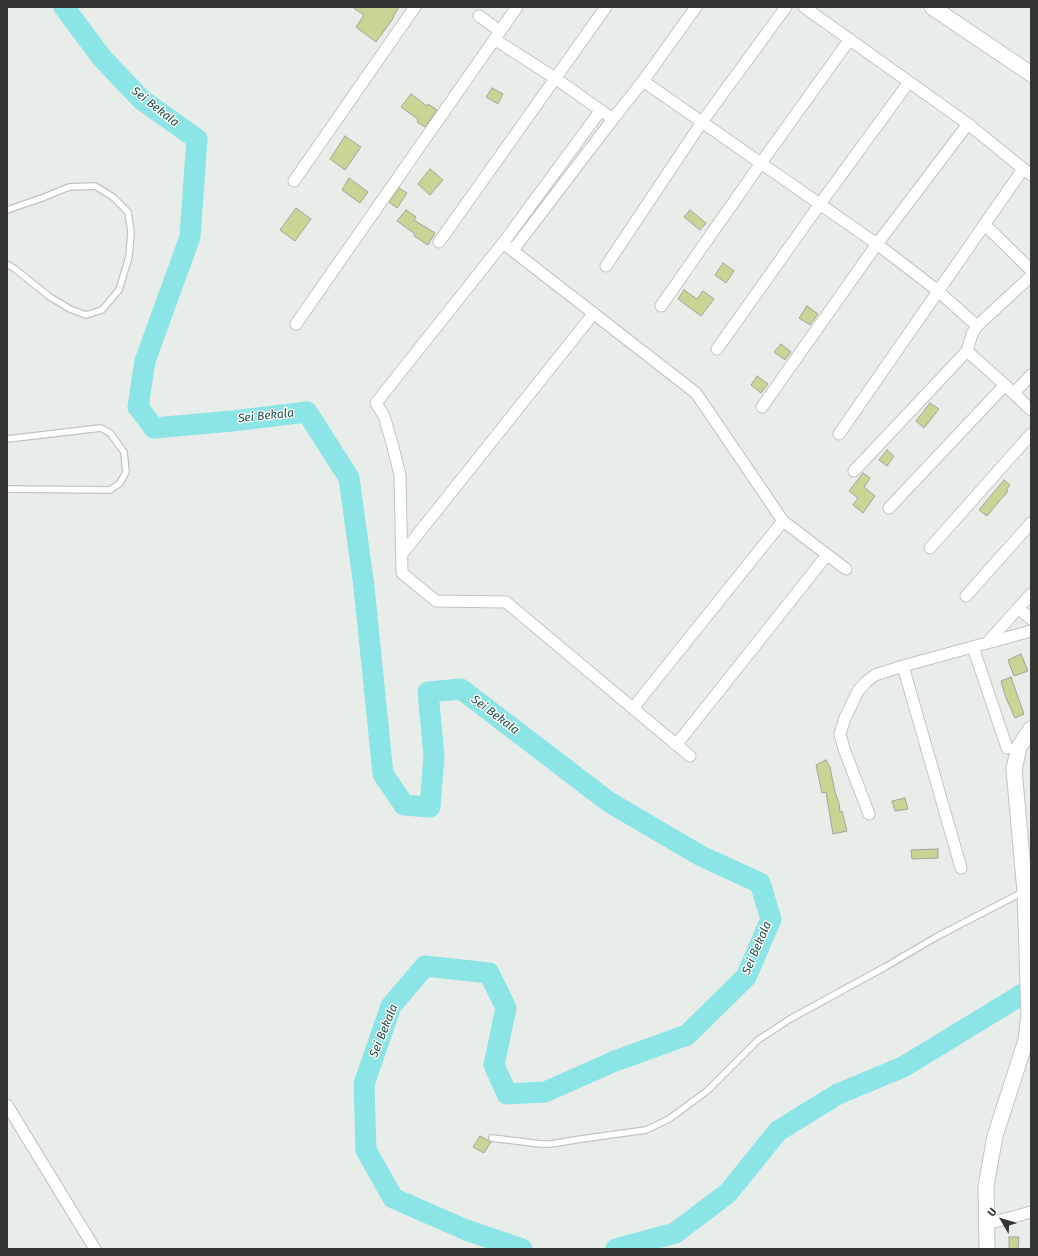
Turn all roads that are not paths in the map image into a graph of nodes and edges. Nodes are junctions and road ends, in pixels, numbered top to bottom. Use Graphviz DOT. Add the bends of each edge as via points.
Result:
graph roads {
  1 [pos="415,7"];
  2 [pos="517,7"];
  3 [pos="606,7"];
  4 [pos="696,7"];
  5 [pos="786,7"];
  6 [pos="804,7"];
  7 [pos="938,9"];
  8 [pos="479,16"];
  9 [pos="497,35"];
  10 [pos="850,40"];
  11 [pos="1031,74"];
  12 [pos="555,78"];
  13 [pos="643,81"];
  14 [pos="909,82"];
  15 [pos="602,110"];
  16 [pos="613,119"];
  17 [pos="702,122"];
  18 [pos="968,124"];
  19 [pos="580,140"];
  20 [pos="591,148"];
  21 [pos="761,163"];
  22 [pos="1027,172"];
  23 [pos="294,181"];
  24 [pos="820,204"];
  25 [pos="7,210"];
  26 [pos="985,225"];
  27 [pos="439,242"];
  28 [pos="503,243"];
  29 [pos="877,244"];
  30 [pos="513,250"];
  31 [pos="7,264"];
  32 [pos="606,266"];
  33 [pos="1031,270"];
  34 [pos="1031,276"];
  35 [pos="938,291"];
  36 [pos="661,306"];
  37 [pos="594,313"];
  38 [pos="296,324"];
  39 [pos="977,326"];
  40 [pos="717,349"];
  41 [pos="967,351"];
  42 [pos="1031,375"];
  43 [pos="1005,384"];
  44 [pos="1014,393"];
  45 [pos="762,407"];
  46 [pos="1031,410"];
  47 [pos="839,434"];
  48 [pos="1031,434"];
  49 [pos="7,439"];
  50 [pos="854,471"];
  51 [pos="7,488"];
  52 [pos="890,508"];
  53 [pos="783,521"];
  54 [pos="1031,523"];
  55 [pos="930,548"];
  56 [pos="402,554"];
  57 [pos="827,555"];
  58 [pos="846,569"];
  59 [pos="1031,594"];
  60 [pos="966,596"];
  61 [pos="1018,608"];
  62 [pos="1031,619"];
  63 [pos="1031,631"];
  64 [pos="987,644"];
  65 [pos="973,647"];
  66 [pos="904,666"];
  67 [pos="633,708"];
  68 [pos="1031,729"];
  69 [pos="676,745"];
  70 [pos="1007,748"];
  71 [pos="690,756"];
  72 [pos="869,814"];
  73 [pos="961,868"];
  74 [pos="1025,892"];
  75 [pos="7,1105"];
  76 [pos="492,1138"];
  77 [pos="1031,1212"];
  78 [pos="987,1224"];
  79 [pos="95,1249"];
  80 [pos="987,1249"];
  1 -- 23 [label="street"];
  2 -- 9 [label="street"];
  3 -- 12 [label="street"];
  4 -- 13 [label="street"];
  5 -- 17 [label="street"];
  6 -- 10 [label="street"];
  7 -- 11 [label="main road"];
  8 -- 9 [label="street"];
  9 -- 12 [label="street"];
  9 -- 38 [label="street"];
  10 -- 14 [label="street"];
  10 -- 21 [label="street"];
  12 -- 15 [label="street"];
  12 -- 27 [label="street"];
  13 -- 16 [label="street"];
  13 -- 17 [label="street"];
  14 -- 18 [label="street"];
  14 -- 24 [label="street"];
  15 -- 16 [label="street"];
  15 -- 19 [label="street"];
  16 -- 20 [label="street"];
  17 -- 21 [label="street"];
  17 -- 32 [label="street"];
  18 -- 22 [label="street"];
  18 -- 29 [label="street"];
  19 -- 20 [label="street"];
  19 -- 28 [label="street"];
  20 -- 30 [label="street"];
  21 -- 24 [label="street"];
  21 -- 36 [label="street"];
  22 -- 26 [label="street"];
  24 -- 29 [label="street"];
  24 -- 40 [label="street"];
  25 -- 31 [label="lane" via="69,187 95,186 128,212 131,232 128,257 119,290 102,310 86,315 50,297"];
  26 -- 33 [label="street"];
  26 -- 35 [label="street"];
  28 -- 30 [label="street"];
  28 -- 56 [label="street" via="376,404 384,416 400,475"];
  29 -- 35 [label="street"];
  29 -- 45 [label="street"];
  30 -- 37 [label="street"];
  34 -- 39 [label="street"];
  35 -- 39 [label="street"];
  35 -- 47 [label="street"];
  37 -- 53 [label="street" via="696,393"];
  37 -- 56 [label="street"];
  39 -- 41 [label="street"];
  41 -- 43 [label="street"];
  41 -- 50 [label="street"];
  42 -- 44 [label="street"];
  43 -- 44 [label="street"];
  43 -- 52 [label="street"];
  44 -- 46 [label="street"];
  48 -- 55 [label="street"];
  49 -- 51 [label="lane" via="101,428 110,433 124,452 126,472 120,483 110,490"];
  53 -- 57 [label="street"];
  53 -- 67 [label="street"];
  54 -- 60 [label="street"];
  56 -- 67 [label="street" via="402,573 436,601 506,602"];
  57 -- 58 [label="street"];
  57 -- 69 [label="street"];
  59 -- 61 [label="street"];
  61 -- 62 [label="street"];
  61 -- 64 [label="street"];
  63 -- 64 [label="street"];
  64 -- 65 [label="street"];
  65 -- 66 [label="street"];
  65 -- 70 [label="street"];
  66 -- 72 [label="street" via="875,675 866,682 858,691 844,718 840,734"];
  66 -- 73 [label="street"];
  67 -- 69 [label="street"];
  68 -- 74 [label="main road" via="1019,747 1014,769"];
  69 -- 71 [label="street"];
  74 -- 76 [label="lane" via="938,936 790,1019 758,1040 707,1091 669,1119 646,1130 551,1144"];
  74 -- 78 [label="main road" via="1029,1015 1026,1040 995,1136 986,1186"];
  75 -- 79 [label="street"];
  77 -- 78 [label="street"];
  78 -- 80 [label="main road"];
}
